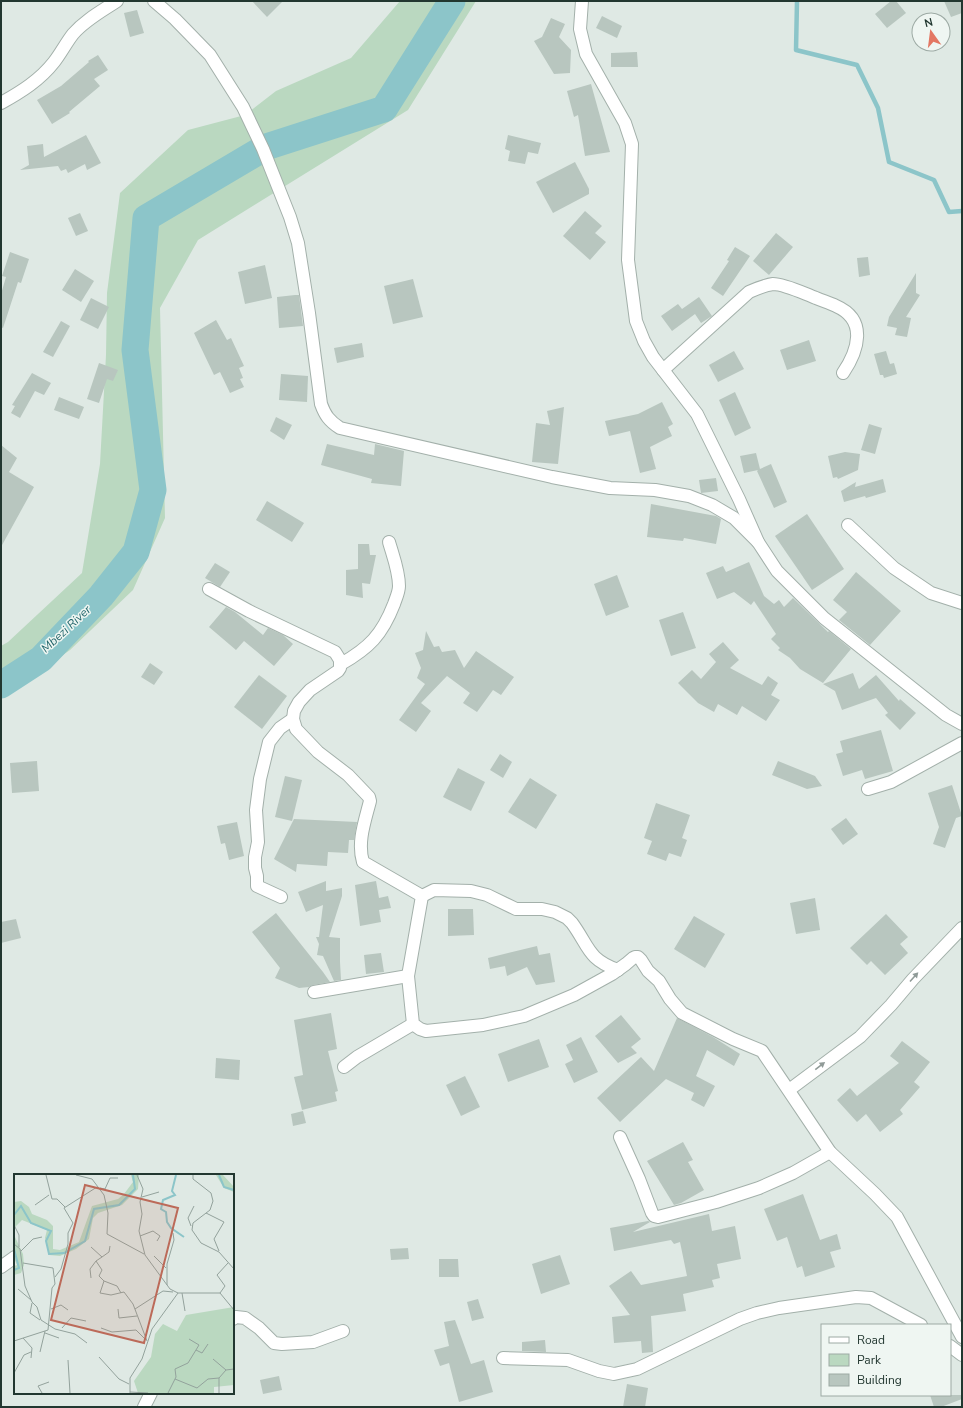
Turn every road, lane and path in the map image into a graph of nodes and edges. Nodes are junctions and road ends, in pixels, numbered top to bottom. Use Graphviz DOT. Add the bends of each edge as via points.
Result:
graph roads {
  1 [pos="117,1"];
  2 [pos="154,1"];
  3 [pos="582,1"];
  4 [pos="1,103"];
  5 [pos="663,370"];
  6 [pos="843,373"];
  7 [pos="848,525"];
  8 [pos="389,542"];
  9 [pos="758,542"];
  10 [pos="210,589"];
  11 [pos="962,603"];
  12 [pos="341,664"];
  13 [pos="293,720"];
  14 [pos="962,724"];
  15 [pos="962,743"];
  16 [pos="868,789"];
  17 [pos="422,896"];
  18 [pos="281,897"];
  19 [pos="962,928"];
  20 [pos="618,970"];
  21 [pos="408,976"];
  22 [pos="314,992"];
  23 [pos="413,1024"];
  24 [pos="344,1067"];
  25 [pos="789,1090"];
  26 [pos="620,1137"];
  27 [pos="830,1152"];
  28 [pos="14,1258"];
  29 [pos="1,1267"];
  30 [pos="234,1318"];
  31 [pos="919,1324"];
  32 [pos="343,1331"];
  33 [pos="962,1337"];
  34 [pos="951,1347"];
  35 [pos="962,1355"];
  36 [pos="503,1358"];
  37 [pos="150,1394"];
  38 [pos="144,1407"];
  1 -- 4 [label="street" via="85,23 74,34 40,78"];
  2 -- 9 [label="street" via="210,54 243,107 263,149 298,243 321,404 332,423 340,428 552,477 610,488 655,490 689,496 712,505 734,518"];
  3 -- 5 [label="street" via="580,29 586,54 625,123 632,144 628,260 632,296 636,321 644,341"];
  5 -- 6 [label="street" via="749,292 773,284 838,306 854,321 858,339 856,350"];
  5 -- 9 [label="street" via="689,403 705,429"];
  7 -- 11 [label="street" via="894,568 931,593"];
  8 -- 12 [label="street" via="399,588 387,622 377,636 357,655"];
  9 -- 14 [label="street" via="777,571 824,618"];
  10 -- 12 [label="street" via="249,611 335,652"];
  12 -- 13 [label="street" via="338,671 310,690 299,702"];
  13 -- 17 [label="street" via="296,729 307,742 348,775 369,797 360,849 363,862"];
  13 -- 18 [label="street" via="280,728 269,742 256,810 257,886"];
  15 -- 16 [label="street" via="911,773"];
  17 -- 20 [label="street" via="434,890 471,891 487,895 516,909 555,912 572,922 596,959"];
  17 -- 21 [label="street"];
  25 -- 19 [label="street, one-way" via="860,1037"];
  20 -- 23 [label="street" via="574,995 524,1016 483,1025 426,1031"];
  20 -- 25 [label="street" via="638,957 682,1013 762,1051"];
  21 -- 22 [label="street"];
  21 -- 23 [label="street"];
  23 -- 24 [label="street"];
  25 -- 27 [label="street"];
  26 -- 27 [label="street" via="652,1213 658,1217 759,1188"];
  27 -- 33 [label="street" via="897,1217"];
  28 -- 29 [label="street"];
  30 -- 32 [label="street" via="245,1318 274,1343 282,1344 313,1342"];
  31 -- 36 [label="street" via="871,1298 856,1297 757,1313 638,1369 626,1372 614,1374 599,1371 568,1360"];
  34 -- 35 [label="street"];
  37 -- 38 [label="street"];
}
